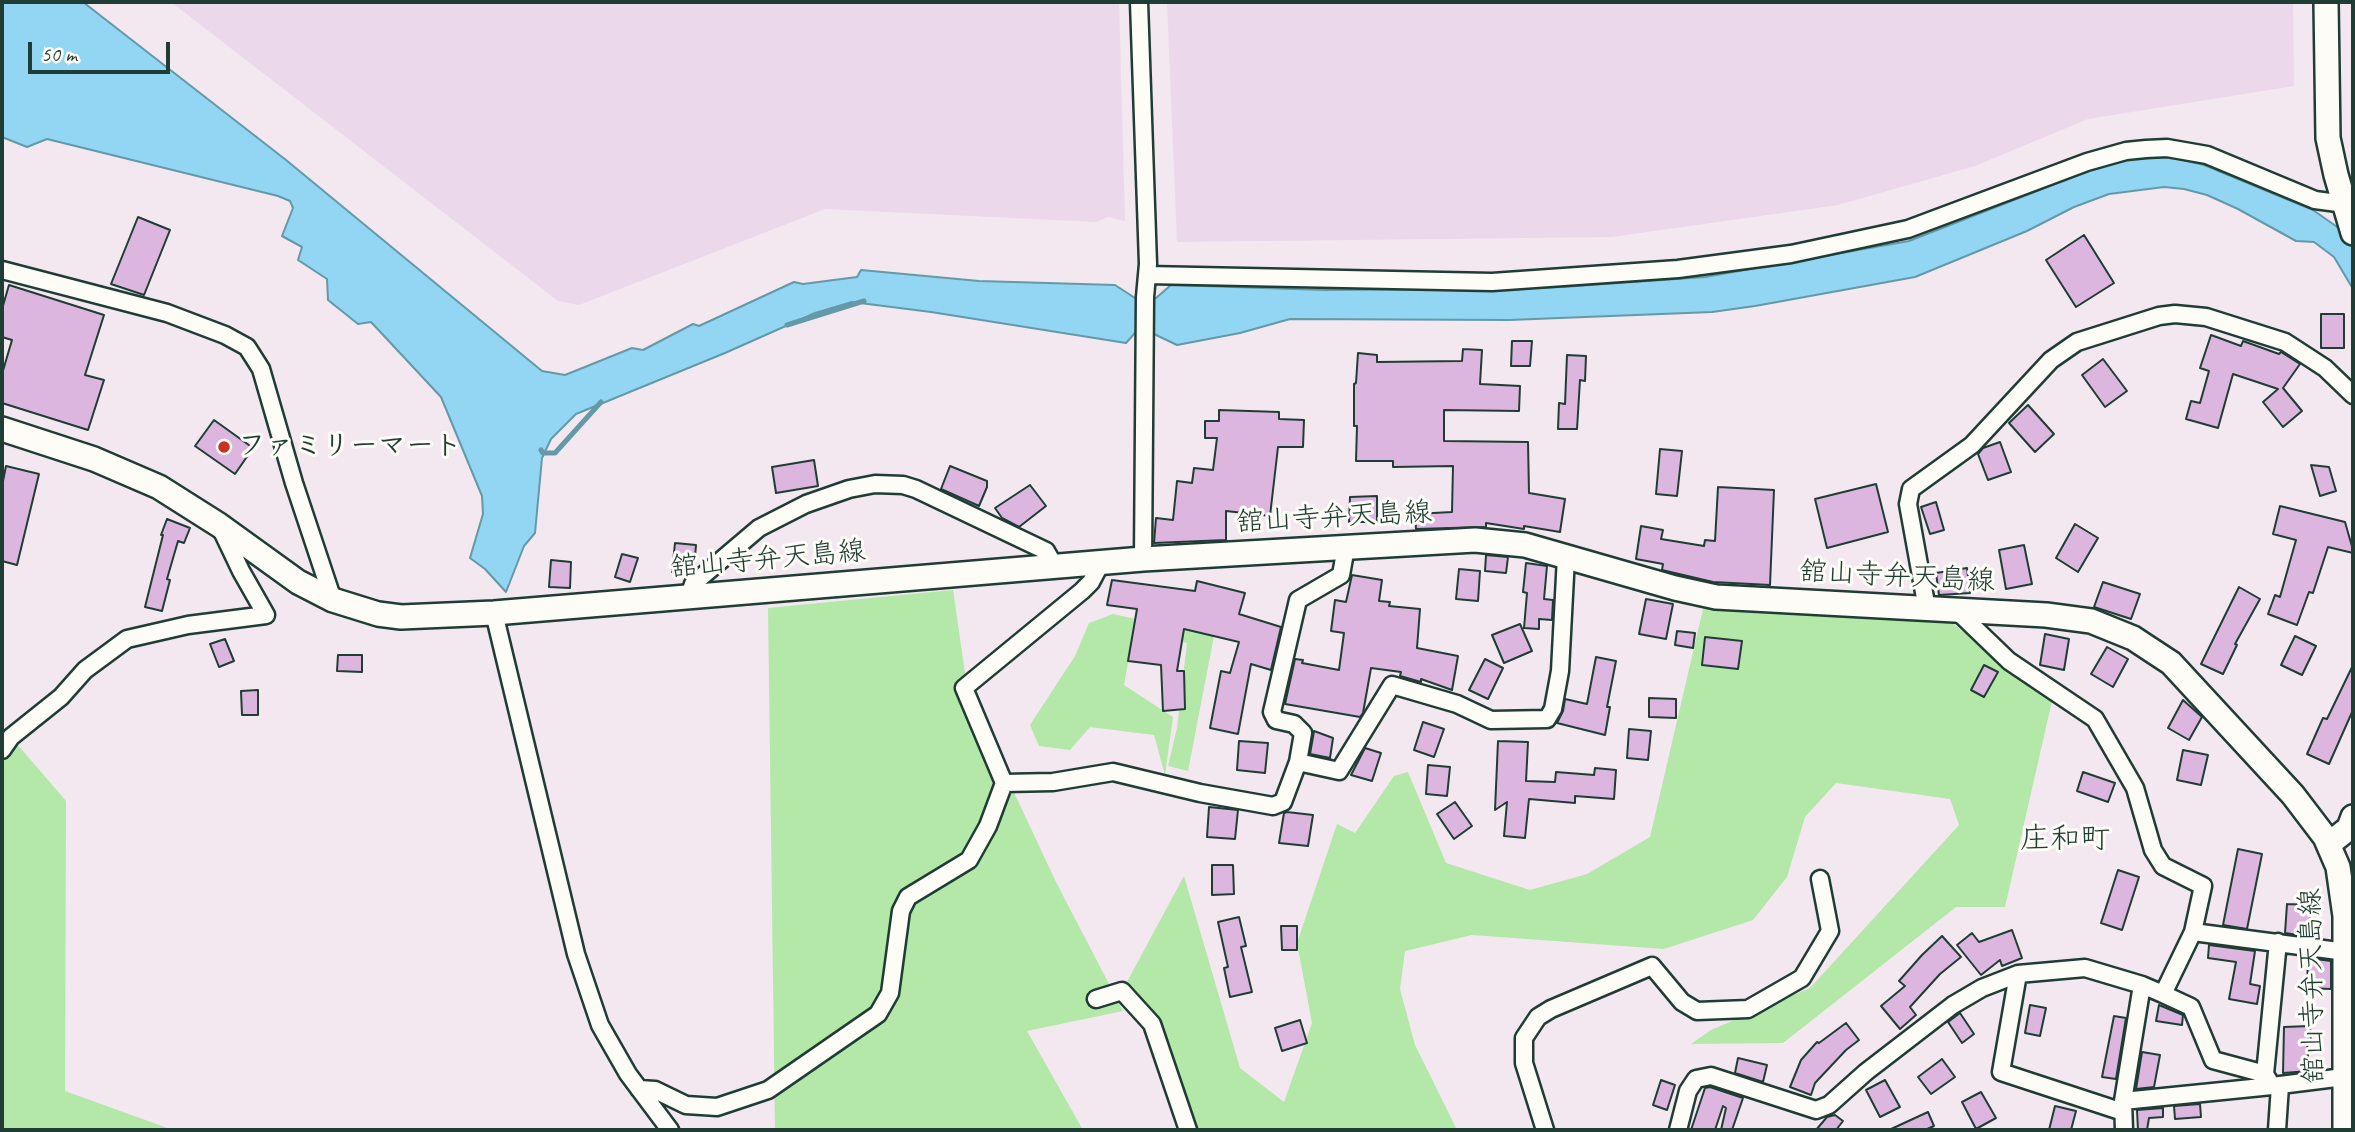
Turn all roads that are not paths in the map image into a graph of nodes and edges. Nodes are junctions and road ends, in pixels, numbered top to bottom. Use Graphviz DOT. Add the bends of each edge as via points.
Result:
graph roads {
  1 [pos="1139,2"];
  2 [pos="2326,2"];
  3 [pos="2350,221"];
  4 [pos="2,270"];
  5 [pos="1147,275"];
  6 [pos="2353,395"];
  7 [pos="2,429"];
  8 [pos="219,525"];
  9 [pos="1346,547"];
  10 [pos="1566,557"];
  11 [pos="1143,559"];
  12 [pos="1101,563"];
  13 [pos="1055,566"];
  14 [pos="689,596"];
  15 [pos="333,600"];
  16 [pos="1927,608"];
  17 [pos="1956,610"];
  18 [pos="494,612"];
  19 [pos="2,750"];
  20 [pos="1298,761"];
  21 [pos="1003,783"];
  22 [pos="2353,817"];
  23 [pos="2329,844"];
  24 [pos="1820,879"];
  25 [pos="2193,932"];
  26 [pos="2278,942"];
  27 [pos="2348,969"];
  28 [pos="2018,974"];
  29 [pos="2142,985"];
  30 [pos="2163,994"];
  31 [pos="1096,999"];
  32 [pos="2349,1077"];
  33 [pos="2272,1082"];
  34 [pos="639,1089"];
  35 [pos="2123,1106"];
  36 [pos="670,1130"];
  37 [pos="1188,1130"];
  38 [pos="1545,1130"];
  39 [pos="1678,1130"];
  40 [pos="2124,1130"];
  41 [pos="2277,1130"];
  42 [pos="2345,1130"];
  1 -- 5 [label="street"];
  2 -- 3 [label="main road" via="2328,138"];
  3 -- 5 [label="street" via="2315,200 2207,155 2167,148 2126,151 2087,162 1901,231 1791,254 1678,269 1492,282"];
  4 -- 15 [label="street" via="167,313 247,347 261,369"];
  5 -- 11 [label="street"];
  6 -- 16 [label="street" via="2325,368 2285,342 2206,317 2159,316 2077,342 2051,360 1972,445 1911,489 1908,504"];
  7 -- 8 [label="main road, 舘山寺弁天島線" via="127,472"];
  8 -- 15 [label="main road, 舘山寺弁天島線" via="298,582"];
  8 -- 19 [label="street" via="266,615 127,639 85,670"];
  9 -- 10 [label="main road, 舘山寺弁天島線" via="1492,540"];
  9 -- 11 [label="main road, 舘山寺弁天島線"];
  9 -- 20 [label="street" via="1341,575 1298,600 1272,712 1276,720 1294,724 1303,733"];
  10 -- 16 [label="main road, 舘山寺弁天島線" via="1716,597"];
  10 -- 20 [label="street" via="1560,671 1547,719 1491,720 1457,704 1392,685 1339,771"];
  11 -- 12 [label="main road, 舘山寺弁天島線"];
  12 -- 13 [label="main road, 舘山寺弁天島線"];
  12 -- 21 [label="street" via="1082,591 964,688"];
  13 -- 14 [label="main road, 舘山寺弁天島線"];
  13 -- 14 [label="street" via="1046,551 916,489 875,484 806,504 760,528 693,584"];
  14 -- 18 [label="main road, 舘山寺弁天島線"];
  15 -- 18 [label="main road, 舘山寺弁天島線" via="401,617"];
  16 -- 17 [label="main road, 舘山寺弁天島線"];
  17 -- 23 [label="main road, 舘山寺弁天島線" via="2076,618 2112,628 2146,645 2193,684 2316,822"];
  17 -- 25 [label="street" via="2010,661 2095,719 2135,788 2153,850 2163,866 2203,886"];
  18 -- 34 [label="street" via="576,954 600,1025"];
  20 -- 21 [label="street" via="1283,802 1273,806 1113,772 1053,782"];
  21 -- 34 [label="street" via="988,826 969,860 908,897 901,911 890,993 878,1014 768,1090 717,1107 686,1105 655,1090"];
  22 -- 23 [label="main road" via="2349,828"];
  23 -- 27 [label="main road, 舘山寺弁天島線" via="2342,883"];
  24 -- 38 [label="street" via="1830,931 1802,978 1748,1009 1697,1011 1682,1002 1652,965 1538,1017 1524,1038 1524,1063"];
  25 -- 26 [label="street"];
  25 -- 30 [label="street"];
  26 -- 27 [label="street"];
  26 -- 33 [label="street"];
  27 -- 32 [label="main road, 舘山寺弁天島線"];
  28 -- 29 [label="street" via="2085,968"];
  28 -- 35 [label="street" via="2001,1072"];
  28 -- 39 [label="street" via="1953,1005 1829,1105 1816,1110 1711,1076 1696,1079 1688,1091"];
  29 -- 30 [label="street"];
  29 -- 35 [label="street"];
  30 -- 33 [label="street" via="2191,1007 2213,1060"];
  31 -- 37 [label="street" via="1122,991 1152,1024"];
  32 -- 33 [label="street"];
  32 -- 42 [label="main road, 舘山寺弁天島線"];
  33 -- 35 [label="street"];
  33 -- 41 [label="street"];
  34 -- 36 [label="street"];
  35 -- 40 [label="street"];
}
